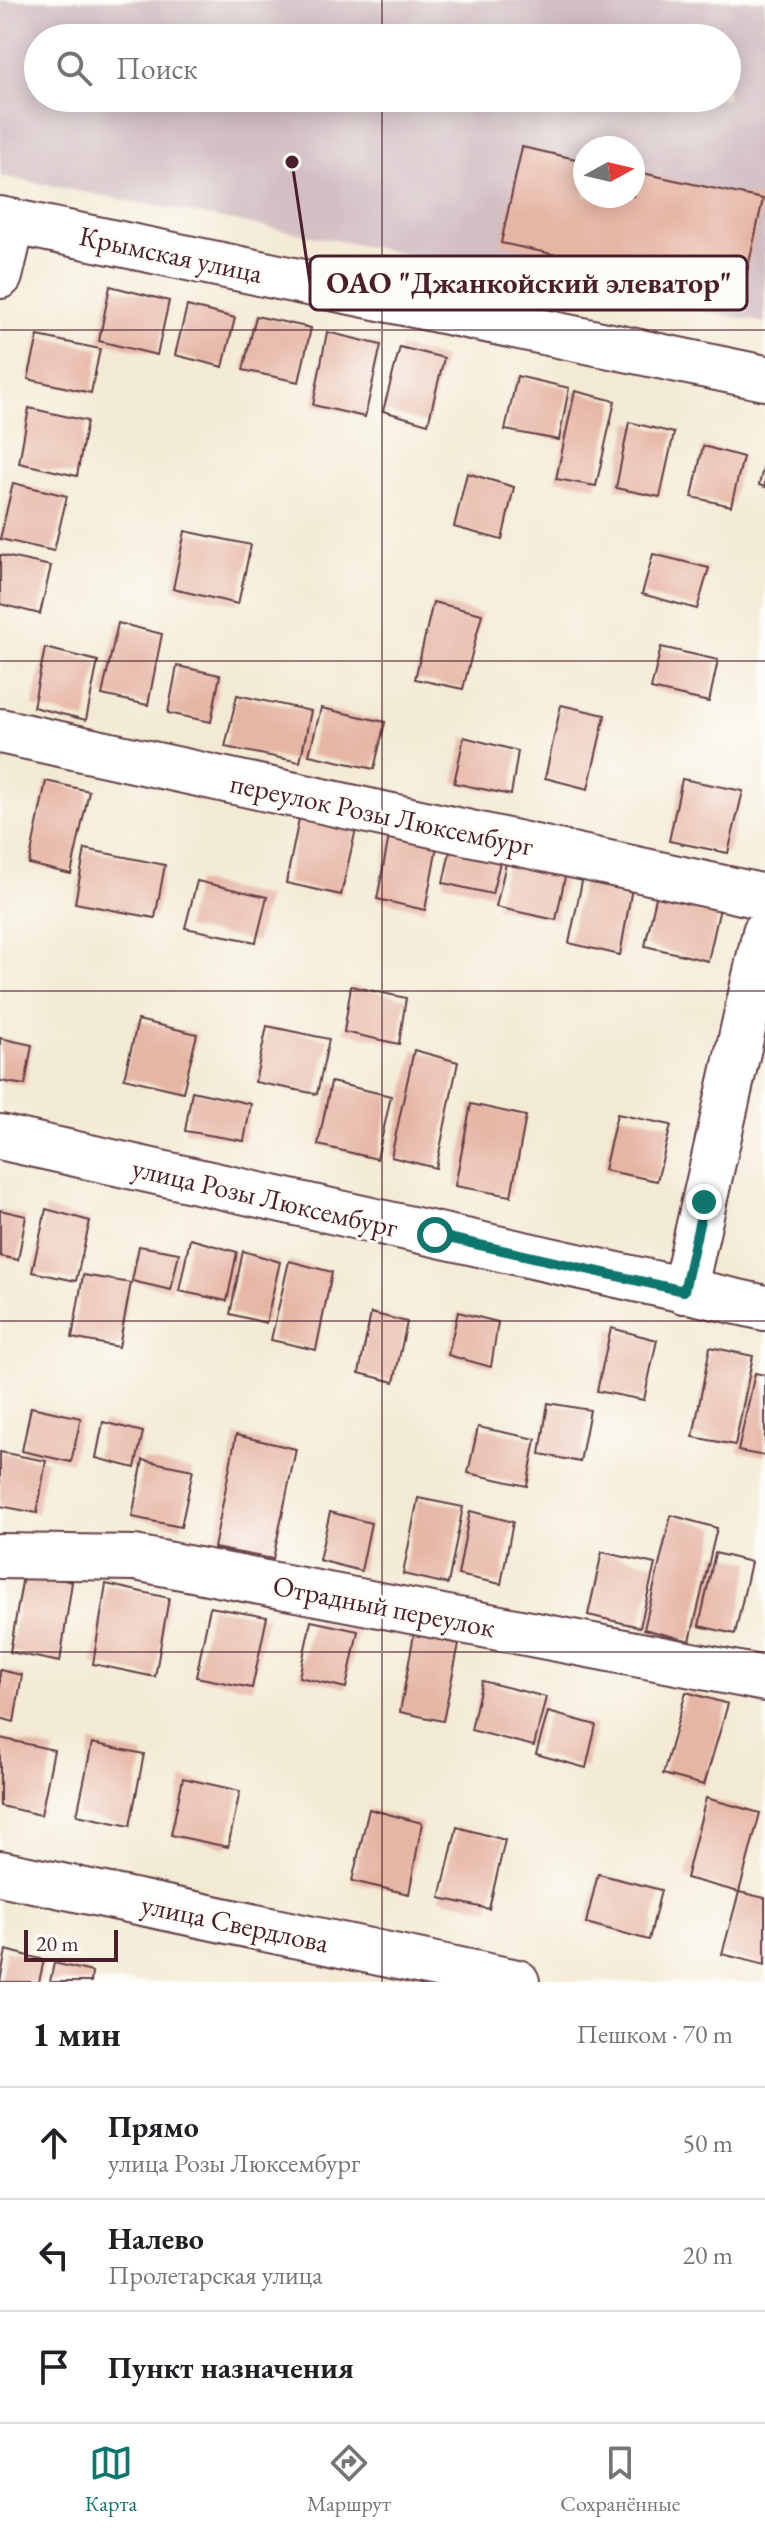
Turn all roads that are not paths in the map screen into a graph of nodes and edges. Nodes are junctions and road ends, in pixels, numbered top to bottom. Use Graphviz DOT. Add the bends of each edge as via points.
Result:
graph roads {
  1 [pos="6,220"];
  2 [pos="0,276"];
  3 [pos="765,378"];
  4 [pos="0,731"];
  5 [pos="765,897"];
  6 [pos="765,932"];
  7 [pos="0,1137"];
  8 [pos="684,1291"];
  9 [pos="765,1308"];
  10 [pos="0,1556"];
  11 [pos="765,1679"];
  12 [pos="0,1873"];
  13 [pos="517,1982"];
  1 -- 2 [label="street"];
  1 -- 3 [label="street, Крымская улица"];
  4 -- 5 [label="street, переулок Розы Люксембург"];
  6 -- 8 [label="street"];
  7 -- 8 [label="street, улица Розы Люксембург"];
  8 -- 9 [label="street, улица Розы Люксембург"];
  10 -- 11 [label="street, Отрадный переулок" via="135,1558"];
  12 -- 13 [label="street, улица Свердлова"];
}
